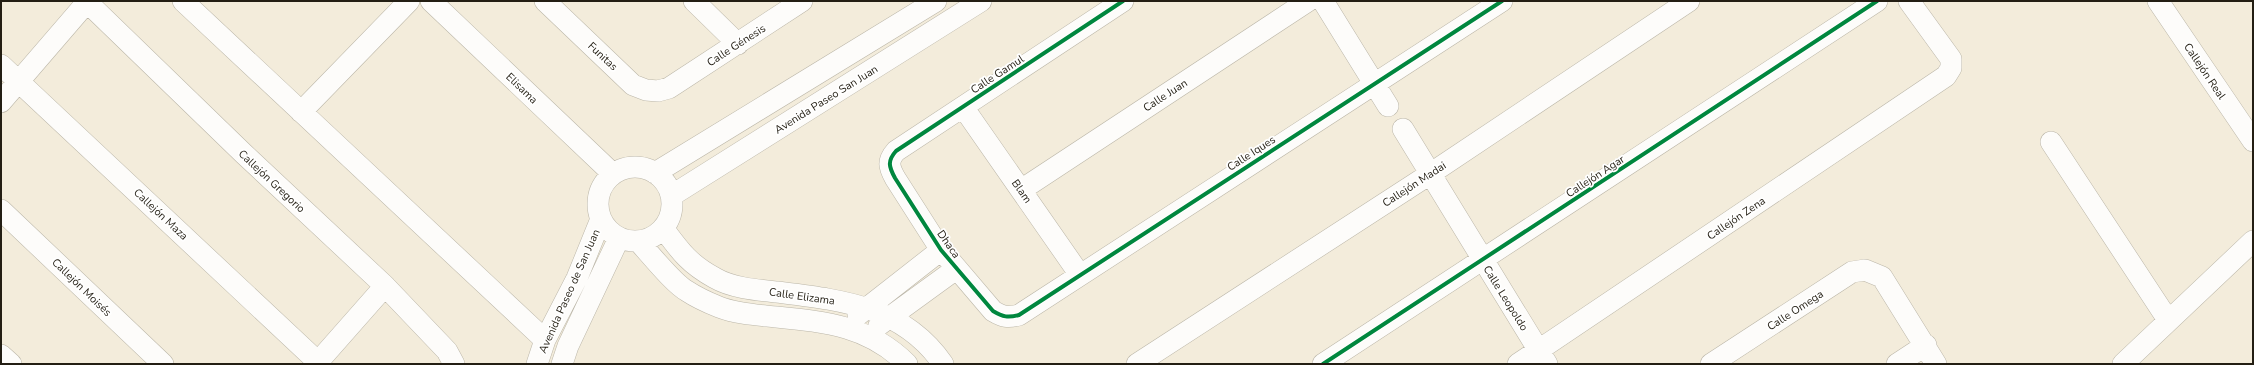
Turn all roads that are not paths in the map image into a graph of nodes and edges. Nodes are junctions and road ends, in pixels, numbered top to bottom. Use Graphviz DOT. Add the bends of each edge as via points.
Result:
graph roads {
  1 [pos="87,1"];
  2 [pos="184,1"];
  3 [pos="410,1"];
  4 [pos="431,1"];
  5 [pos="545,1"];
  6 [pos="694,1"];
  7 [pos="802,1"];
  8 [pos="981,1"];
  9 [pos="1123,1"];
  10 [pos="1308,1"];
  11 [pos="1323,1"];
  12 [pos="1502,1"];
  13 [pos="1688,1"];
  14 [pos="1877,1"];
  15 [pos="1909,1"];
  16 [pos="2158,1"];
  17 [pos="934,2"];
  18 [pos="909,8"];
  19 [pos="946,23"];
  20 [pos="927,36"];
  21 [pos="738,44"];
  22 [pos="1,65"];
  23 [pos="18,81"];
  24 [pos="1374,84"];
  25 [pos="669,88"];
  26 [pos="1,102"];
  27 [pos="1388,106"];
  28 [pos="963,107"];
  29 [pos="301,112"];
  30 [pos="1403,129"];
  31 [pos="2253,141"];
  32 [pos="2051,142"];
  33 [pos="889,167"];
  34 [pos="655,173"];
  35 [pos="613,174"];
  36 [pos="1430,174"];
  37 [pos="1021,190"];
  38 [pos="671,196"];
  39 [pos="1,210"];
  40 [pos="601,219"];
  41 [pos="663,228"];
  42 [pos="628,240"];
  43 [pos="2253,241"];
  44 [pos="941,250"];
  45 [pos="1483,260"];
  46 [pos="956,269"];
  47 [pos="1080,276"];
  48 [pos="385,286"];
  49 [pos="867,307"];
  50 [pos="889,316"];
  51 [pos="1009,318"];
  52 [pos="2168,320"];
  53 [pos="844,327"];
  54 [pos="868,335"];
  55 [pos="545,340"];
  56 [pos="1926,345"];
  57 [pos="1,355"];
  58 [pos="1543,357"];
  59 [pos="319,363"];
  60 [pos="11,364"];
  61 [pos="162,364"];
  62 [pos="454,364"];
  63 [pos="537,364"];
  64 [pos="562,364"];
  65 [pos="907,364"];
  66 [pos="943,364"];
  67 [pos="1138,364"];
  68 [pos="1323,364"];
  69 [pos="1518,364"];
  70 [pos="1711,364"];
  71 [pos="1897,364"];
  72 [pos="1936,364"];
  73 [pos="2123,364"];
  1 -- 23 [label="street"];
  1 -- 48 [label="street, Callejón Gregorio" via="244,154"];
  2 -- 29 [label="street"];
  3 -- 29 [label="street"];
  4 -- 35 [label="street, Elisama"];
  5 -- 25 [label="street, Funitas" via="633,85 658,92"];
  6 -- 21 [label="street"];
  7 -- 21 [label="street, Calle Génesis"];
  8 -- 19 [label="street, Avenida Paseo San Juan"];
  9 -- 28 [label="street, Calle Gamul"];
  10 -- 37 [label="street, Calle Juan"];
  11 -- 24 [label="street"];
  12 -- 24 [label="street, Calle Iques"];
  13 -- 36 [label="street, Callejón Madai"];
  14 -- 45 [label="street, Callejón Agar"];
  15 -- 58 [label="street, Callejón Zena" via="1951,59 1951,68 1946,76"];
  16 -- 31 [label="street, Callejón Real"];
  17 -- 18 [label="street"];
  17 -- 19 [label="street"];
  18 -- 20 [label="street"];
  18 -- 34 [label="street"];
  19 -- 20 [label="street, Avenida Paseo San Juan"];
  20 -- 38 [label="street, Avenida Paseo San Juan"];
  21 -- 25 [label="street, Calle Génesis"];
  22 -- 23 [label="street, Callejón Maza"];
  23 -- 26 [label="street"];
  23 -- 59 [label="street, Callejón Maza"];
  24 -- 27 [label="street"];
  24 -- 47 [label="street, Calle Iques"];
  28 -- 33 [label="street, Calle Gamul" via="896,151 890,158"];
  28 -- 37 [label="street, Blam"];
  29 -- 55 [label="street"];
  30 -- 36 [label="street, Calle Leopoldo"];
  32 -- 52 [label="street"];
  33 -- 44 [label="street, Dhaca"];
  34 -- 35 [label="street" via="645,168 634,167"];
  34 -- 38 [label="street" via="663,180"];
  35 -- 40 [label="street" via="606,181 598,199"];
  36 -- 45 [label="street, Calle Leopoldo"];
  36 -- 67 [label="street, Callejón Madai"];
  37 -- 47 [label="street, Blam"];
  38 -- 41 [label="street" via="671,213"];
  39 -- 61 [label="street, Callejón Moisés"];
  40 -- 42 [label="street" via="605,227"];
  40 -- 55 [label="street, Avenida Paseo de San Juan" via="577,278"];
  41 -- 42 [label="street" via="656,235"];
  41 -- 49 [label="street, Calle Elizama" via="689,262 716,279 753,290 810,296"];
  42 -- 53 [label="street" via="685,291 720,308 752,315"];
  42 -- 64 [label="street, Avenida Paseo de San Juan" via="568,346"];
  43 -- 52 [label="street"];
  44 -- 46 [label="street, Dhaca"];
  44 -- 49 [label="street"];
  45 -- 58 [label="street, Calle Leopoldo"];
  45 -- 68 [label="street, Callejón Agar"];
  46 -- 50 [label="street"];
  46 -- 51 [label="street, Dhaca" via="993,311"];
  47 -- 51 [label="street, Calle Iques" via="1019,315"];
  48 -- 59 [label="street"];
  48 -- 62 [label="street, Callejón Gregorio" via="447,351"];
  49 -- 50 [label="street, Calle Elizama"];
  49 -- 53 [label="street"];
  50 -- 54 [label="street"];
  50 -- 66 [label="street, Calle Elizama" via="917,334"];
  52 -- 73 [label="street"];
  53 -- 54 [label="street"];
  54 -- 65 [label="street" via="893,351"];
  55 -- 63 [label="street, Avenida Paseo de San Juan"];
  56 -- 70 [label="street, Calle Omega" via="1882,277 1865,270 1852,272"];
  56 -- 71 [label="street"];
  56 -- 72 [label="street"];
  57 -- 60 [label="street"];
  58 -- 69 [label="street, Callejón Zena"];
}
